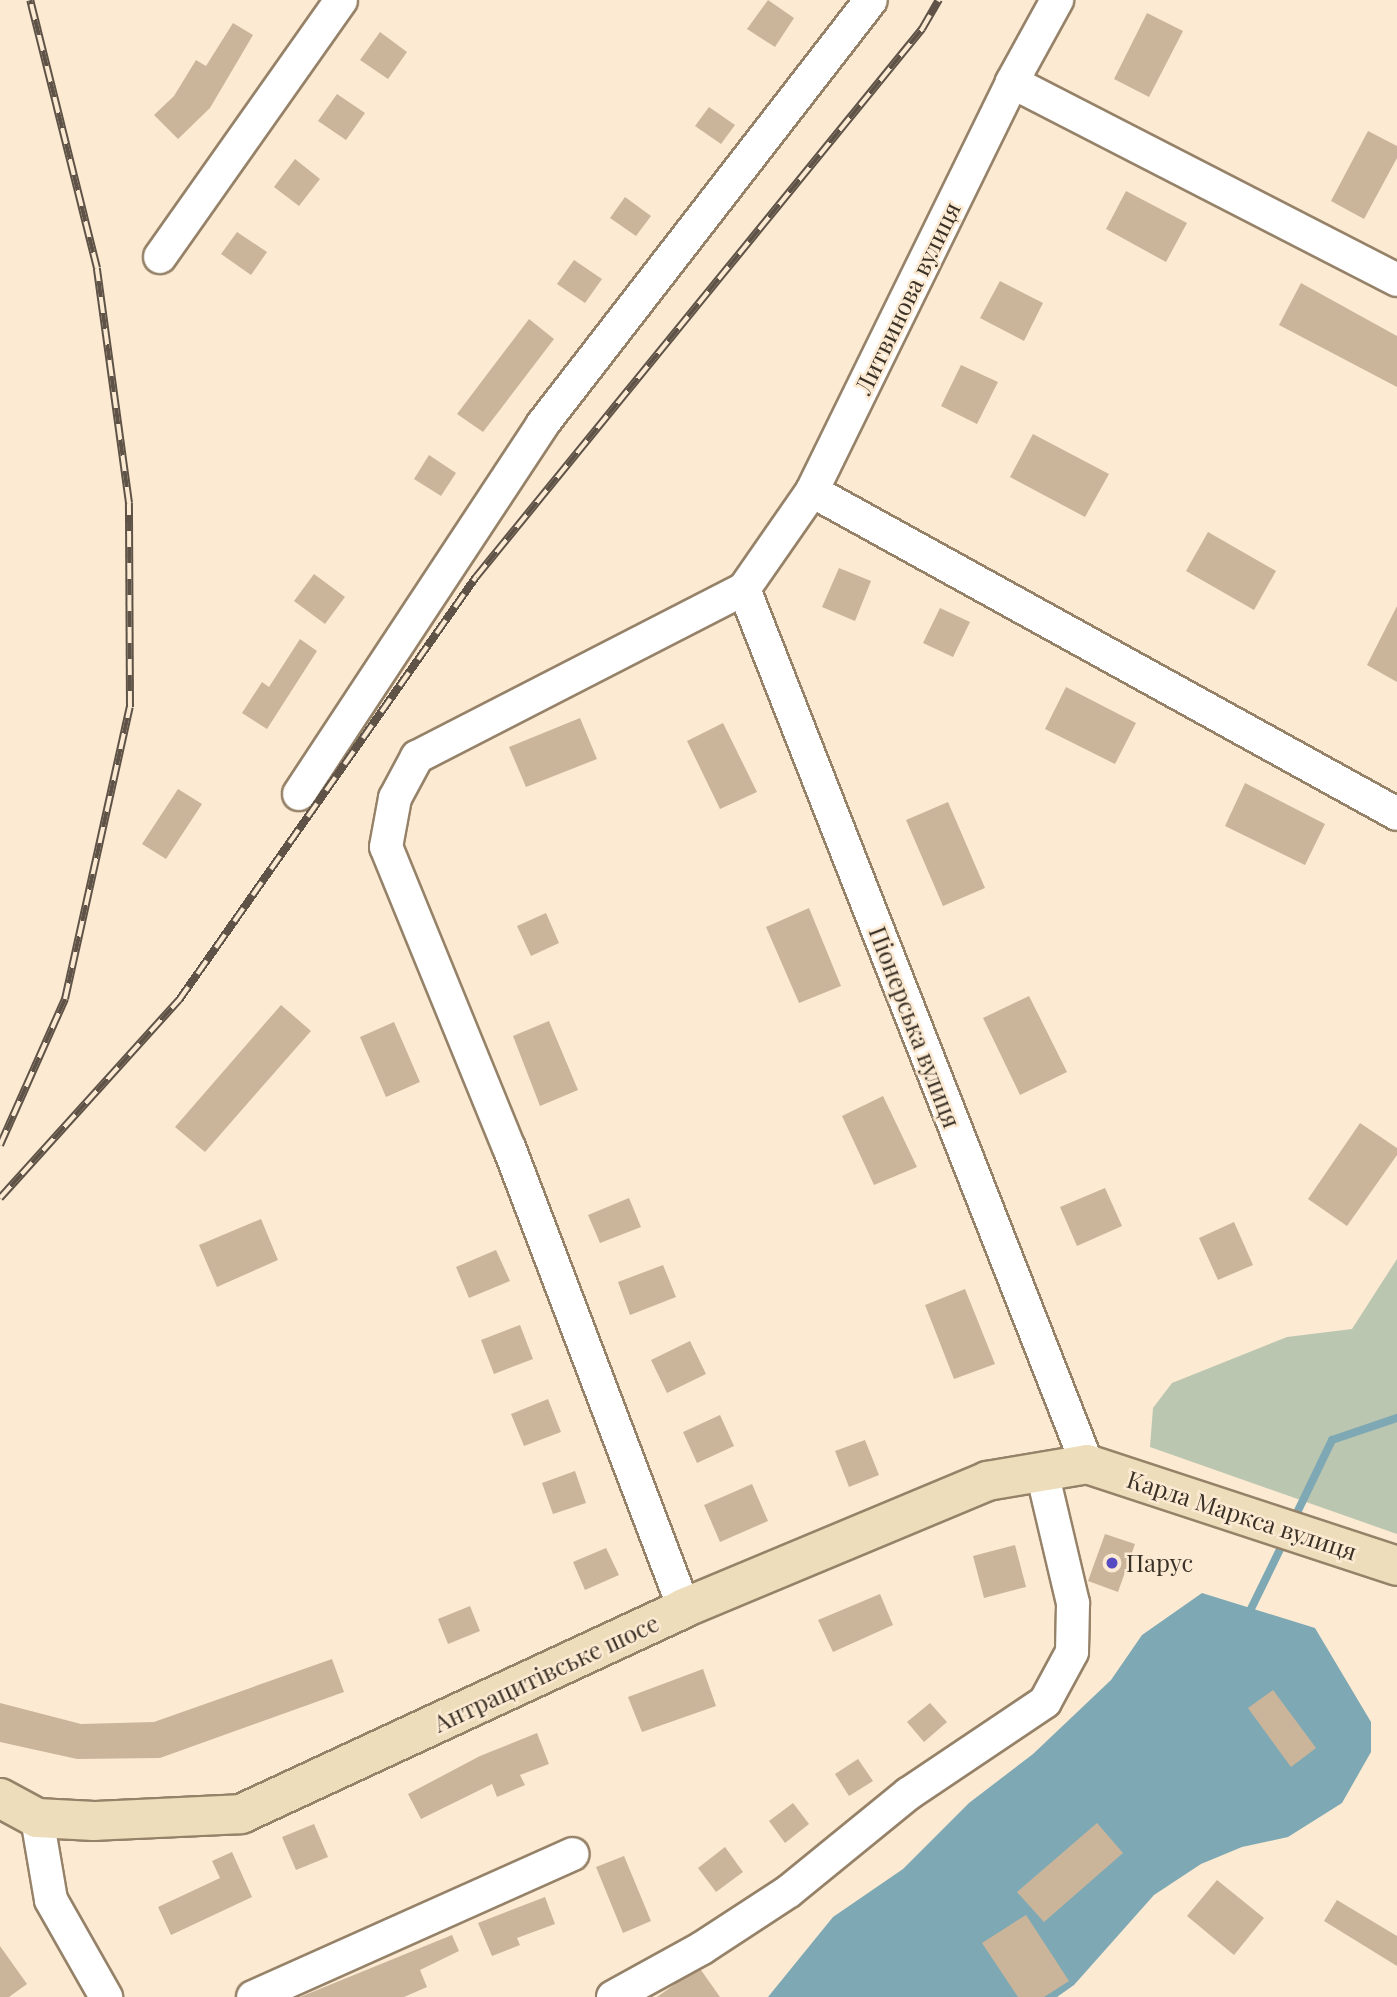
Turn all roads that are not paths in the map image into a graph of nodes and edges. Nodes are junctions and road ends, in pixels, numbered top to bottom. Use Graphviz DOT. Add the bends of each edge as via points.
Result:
graph roads {
  1 [pos="341,0"];
  2 [pos="1058,0"];
  3 [pos="873,5"];
  4 [pos="1012,82"];
  5 [pos="160,257"];
  6 [pos="1397,280"];
  7 [pos="812,491"];
  8 [pos="744,589"];
  9 [pos="299,794"];
  10 [pos="1397,814"];
  11 [pos="1087,1464"];
  12 [pos="1042,1472"];
  13 [pos="1397,1566"];
  14 [pos="684,1608"];
  15 [pos="0,1798"];
  16 [pos="37,1818"];
  17 [pos="573,1854"];
  18 [pos="106,1997"];
  19 [pos="253,1997"];
  20 [pos="613,1997"];
  1 -- 5 [label="street"];
  2 -- 4 [label="street, Литвинова вулиця"];
  3 -- 9 [label="street" via="542,425"];
  4 -- 6 [label="street"];
  4 -- 7 [label="street, Литвинова вулиця"];
  7 -- 8 [label="street, Литвинова вулиця"];
  7 -- 10 [label="street"];
  8 -- 11 [label="street, Піонерська вулиця"];
  8 -- 14 [label="street" via="417,757 395,797 386,847 509,1149"];
  11 -- 12 [label="main road, Антрацитівське шосе"];
  11 -- 13 [label="main road, Карла Маркса вулиця"];
  12 -- 14 [label="main road, Антрацитівське шосе" via="987,1481"];
  12 -- 20 [label="street" via="1073,1603 1072,1652 1045,1702 908,1794 789,1891 702,1948"];
  14 -- 16 [label="main road, Антрацитівське шосе" via="241,1814 94,1821"];
  15 -- 16 [label="main road, Антрацитівське шосе"];
  16 -- 18 [label="street" via="51,1900"];
  17 -- 19 [label="street"];
}
